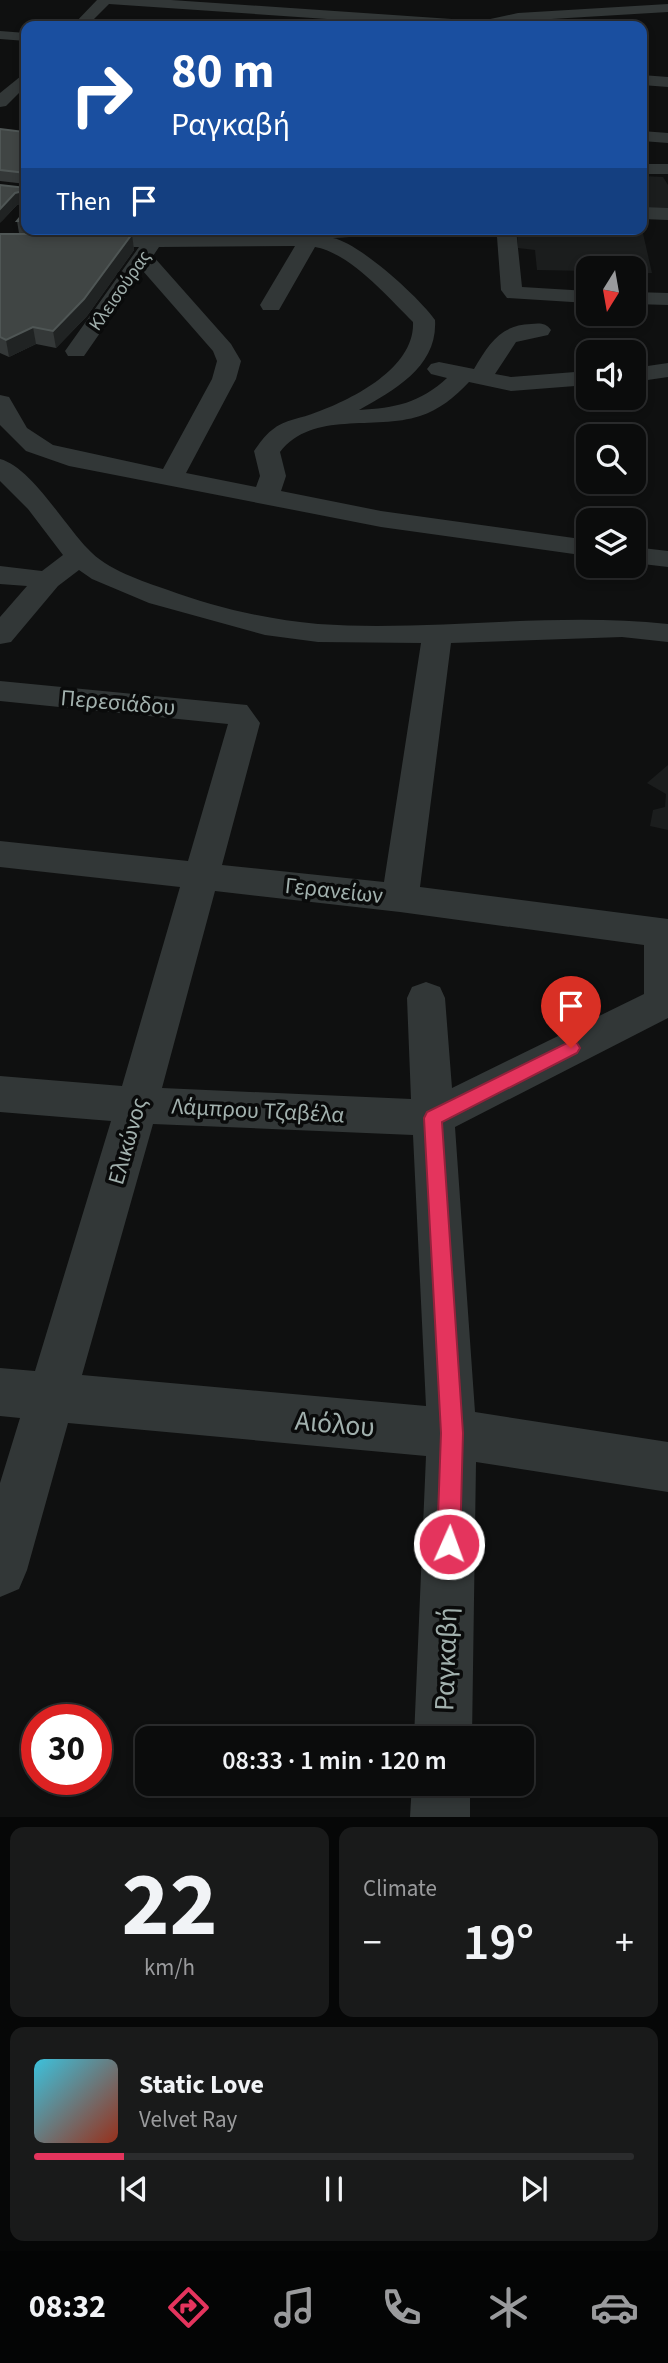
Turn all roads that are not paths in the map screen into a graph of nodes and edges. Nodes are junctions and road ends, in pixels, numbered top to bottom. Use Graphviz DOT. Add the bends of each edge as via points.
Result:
graph roads {
  1 [pos="107,0"];
  2 [pos="214,3"];
  3 [pos="315,6"];
  4 [pos="668,9"];
  5 [pos="558,14"];
  6 [pos="418,19"];
  7 [pos="84,21"];
  8 [pos="198,21"];
  9 [pos="305,21"];
  10 [pos="492,21"];
  11 [pos="0,35"];
  12 [pos="21,37"];
  13 [pos="647,80"];
  14 [pos="668,82"];
  15 [pos="647,136"];
  16 [pos="668,138"];
  17 [pos="647,169"];
  18 [pos="668,169"];
  19 [pos="647,213"];
  20 [pos="668,214"];
  21 [pos="18,219"];
  22 [pos="294,235"];
  23 [pos="311,235"];
  24 [pos="314,235"];
  25 [pos="506,235"];
  26 [pos="0,239"];
  27 [pos="152,243"];
  28 [pos="576,296"];
  29 [pos="646,298"];
  30 [pos="668,299"];
  31 [pos="271,305"];
  32 [pos="540,330"];
  33 [pos="76,351"];
  34 [pos="411,359"];
  35 [pos="668,370"];
  36 [pos="646,373"];
  37 [pos="471,377"];
  38 [pos="576,379"];
  39 [pos="0,401"];
  40 [pos="321,420"];
  41 [pos="0,467"];
  42 [pos="171,477"];
  43 [pos="266,496"];
  44 [pos="576,546"];
  45 [pos="646,556"];
  46 [pos="79,558"];
  47 [pos="668,559"];
  48 [pos="0,575"];
  49 [pos="48,580"];
  50 [pos="668,633"];
  51 [pos="437,634"];
  52 [pos="0,635"];
  53 [pos="0,691"];
  54 [pos="236,712"];
  55 [pos="0,854"];
  56 [pos="202,875"];
  57 [pos="400,898"];
  58 [pos="665,934"];
  59 [pos="426,998"];
  60 [pos="0,1094"];
  61 [pos="137,1105"];
  62 [pos="433,1118"];
  63 [pos="0,1392"];
  64 [pos="52,1398"];
  65 [pos="452,1433"];
  66 [pos="668,1467"];
  67 [pos="0,1570"];
  68 [pos="443,1726"];
  69 [pos="441,1796"];
  70 [pos="440,1817"];
  1 -- 2 [label="street"];
  1 -- 7 [label="street"];
  2 -- 3 [label="street"];
  2 -- 8 [label="street"];
  3 -- 6 [label="street"];
  3 -- 9 [label="street"];
  4 -- 5 [label="street"];
  5 -- 10 [label="street"];
  11 -- 12 [label="street"];
  13 -- 14 [label="street"];
  15 -- 16 [label="street"];
  17 -- 18 [label="street"];
  19 -- 20 [label="street"];
  21 -- 26 [label="street"];
  22 -- 27 [label="street"];
  23 -- 31 [label="street"];
  24 -- 34 [label="street" via="337,245 424,320 426,337"];
  25 -- 28 [label="street" via="515,293"];
  26 -- 27 [label="street"];
  27 -- 33 [label="street, Κλεισούρας"];
  27 -- 42 [label="street" via="229,361 224,379"];
  29 -- 30 [label="street"];
  32 -- 37 [label="street" via="517,331 505,338"];
  34 -- 37 [label="street"];
  34 -- 40 [label="street" via="398,377"];
  35 -- 36 [label="street"];
  37 -- 38 [label="street" via="530,385"];
  37 -- 40 [label="street" via="411,411"];
  39 -- 42 [label="street" via="17,434 50,453"];
  40 -- 43 [label="street" via="293,427 272,444 267,458 272,476"];
  41 -- 46 [label="street" via="37,502"];
  42 -- 43 [label="street"];
  43 -- 44 [label="street" via="381,519"];
  45 -- 47 [label="street"];
  46 -- 49 [label="street"];
  46 -- 51 [label="street" via="130,587 265,626 318,633"];
  48 -- 49 [label="street"];
  49 -- 52 [label="street"];
  50 -- 51 [label="street" via="621,628"];
  51 -- 57 [label="street"];
  53 -- 54 [label="street, Περεσιάδου"];
  54 -- 56 [label="street, Ελικώνος" via="244,723"];
  55 -- 56 [label="street, Γερανείων"];
  56 -- 57 [label="street, Γερανείων"];
  56 -- 61 [label="street, Ελικώνος"];
  57 -- 58 [label="street, Γερανείων"];
  58 -- 62 [label="street" via="663,1002"];
  59 -- 62 [label="street, Ραγκαβή"];
  60 -- 61 [label="street, Λάμπρου Τζαβέλα"];
  61 -- 62 [label="street, Λάμπρου Τζαβέλα"];
  61 -- 64 [label="street, Ελικώνος"];
  62 -- 65 [label="street, Ραγκαβή"];
  63 -- 64 [label="street, Αιόλου"];
  64 -- 65 [label="street, Αιόλου"];
  64 -- 67 [label="street, Ελικώνος"];
  65 -- 66 [label="street, Αιόλου"];
  65 -- 68 [label="street, Ραγκαβή"];
  69 -- 70 [label="street"];
}
